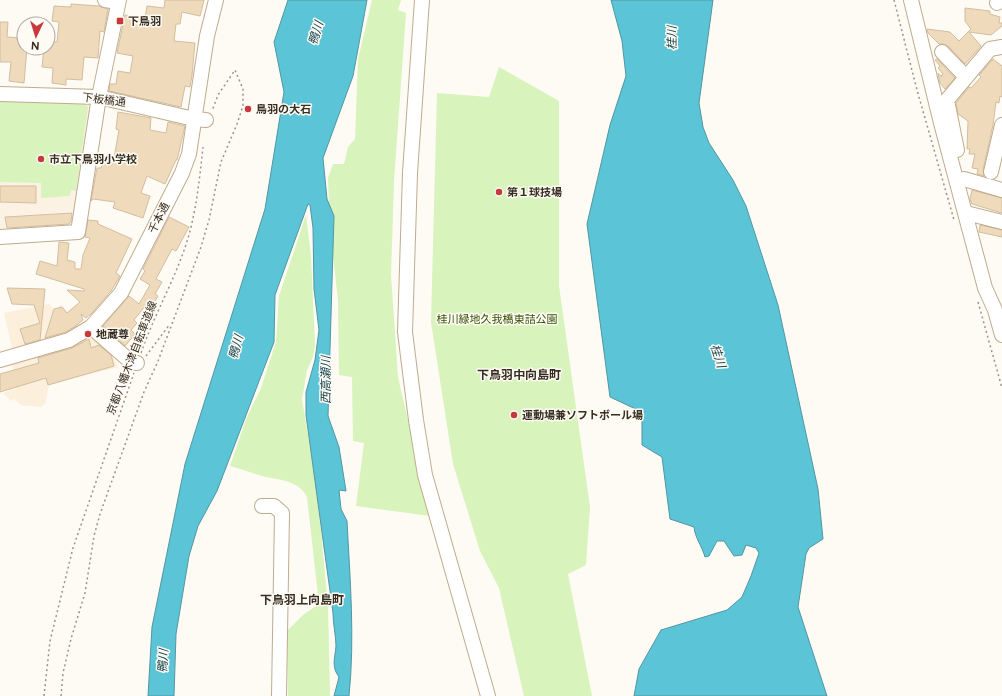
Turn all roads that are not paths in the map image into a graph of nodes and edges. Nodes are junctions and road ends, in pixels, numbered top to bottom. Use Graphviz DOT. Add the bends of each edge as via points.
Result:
graph roads {
  1 [pos="114,0"];
  2 [pos="216,0"];
  3 [pos="422,0"];
  4 [pos="911,0"];
  5 [pos="1002,47"];
  6 [pos="942,52"];
  7 [pos="966,77"];
  8 [pos="0,94"];
  9 [pos="99,98"];
  10 [pos="200,119"];
  11 [pos="1002,125"];
  12 [pos="991,172"];
  13 [pos="964,179"];
  14 [pos="1002,190"];
  15 [pos="966,213"];
  16 [pos="1002,222"];
  17 [pos="0,237"];
  18 [pos="999,311"];
  19 [pos="91,327"];
  20 [pos="1002,335"];
  21 [pos="0,360"];
  22 [pos="137,363"];
  23 [pos="262,506"];
  24 [pos="279,696"];
  25 [pos="488,696"];
  1 -- 9 [label="street"];
  2 -- 10 [label="street, 千本通" via="207,36"];
  3 -- 25 [label="street" via="410,173 405,332 425,475"];
  4 -- 15 [label="street"];
  5 -- 7 [label="street" via="990,49"];
  6 -- 7 [label="street"];
  7 -- 13 [label="street" via="947,100"];
  8 -- 9 [label="street, 下板橋通"];
  9 -- 10 [label="street, 下板橋通"];
  9 -- 17 [label="street" via="78,232"];
  10 -- 19 [label="street, 千本通" via="182,173 121,293"];
  11 -- 12 [label="street"];
  13 -- 14 [label="street"];
  13 -- 15 [label="street"];
  15 -- 16 [label="street"];
  15 -- 18 [label="street" via="985,288"];
  18 -- 20 [label="street"];
  19 -- 21 [label="street, 千本通" via="69,340"];
  19 -- 22 [label="street" via="131,362"];
  23 -- 24 [label="street" via="274,506 282,513"];
}
